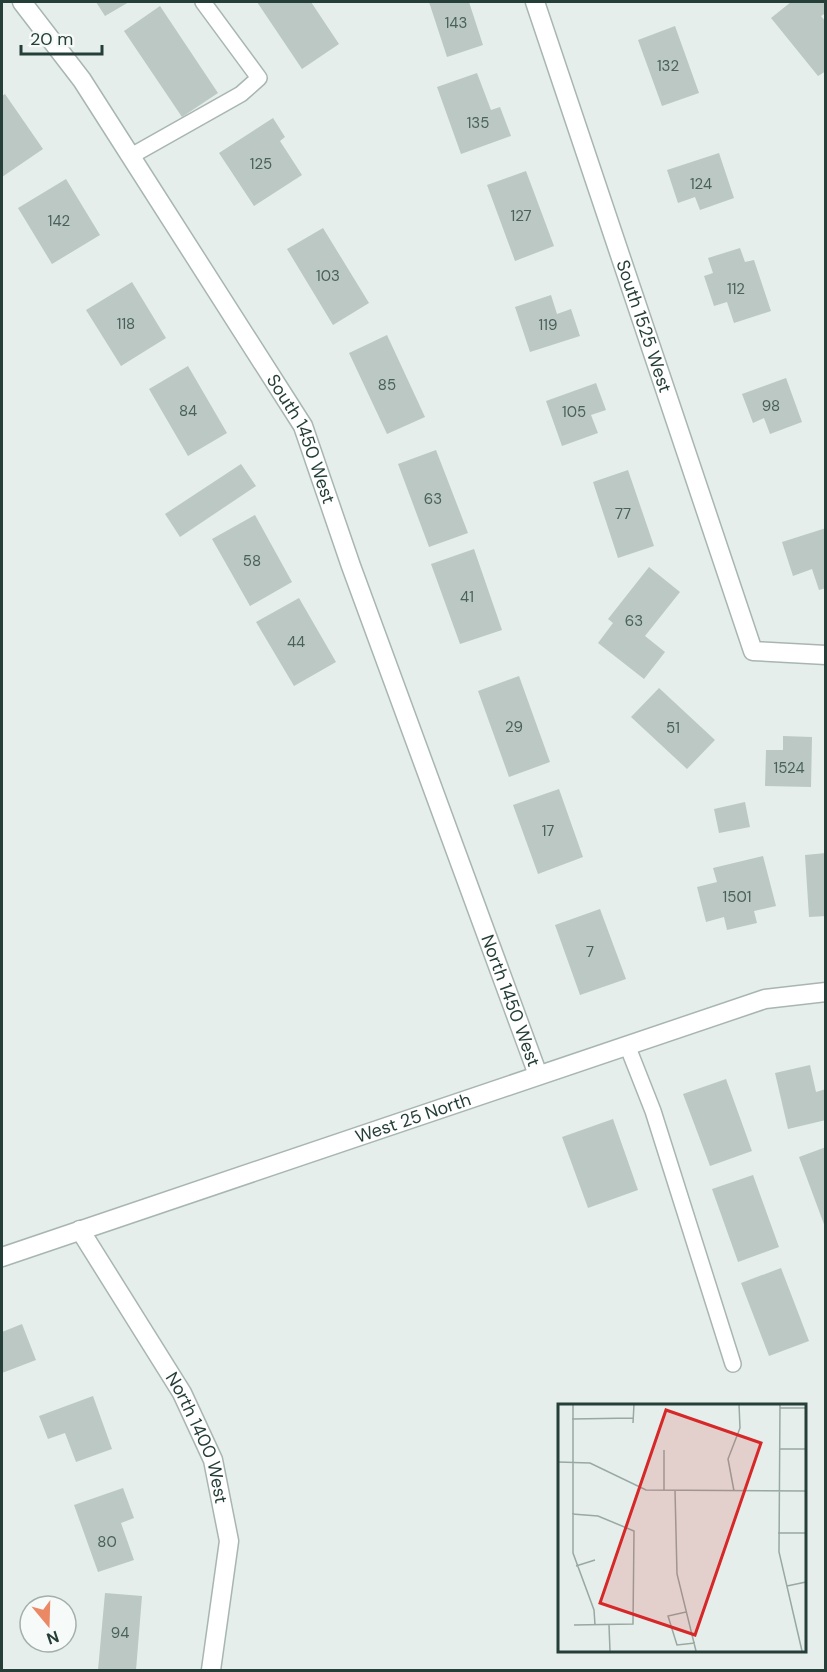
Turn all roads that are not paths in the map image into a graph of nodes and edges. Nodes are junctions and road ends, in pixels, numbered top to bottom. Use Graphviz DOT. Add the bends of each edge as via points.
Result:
graph roads {
  1 [pos="22,2"];
  2 [pos="203,2"];
  3 [pos="535,2"];
  4 [pos="131,156"];
  5 [pos="825,655"];
  6 [pos="483,927"];
  7 [pos="825,992"];
  8 [pos="627,1045"];
  9 [pos="538,1075"];
  10 [pos="80,1230"];
  11 [pos="2,1257"];
  12 [pos="733,1364"];
  13 [pos="212,1671"];
  1 -- 4 [label="street, South 1450 West" via="82,80"];
  2 -- 4 [label="lane" via="259,78 241,94"];
  3 -- 5 [label="street, South 1525 West" via="753,651"];
  4 -- 6 [label="street, South 1450 West" via="303,426"];
  6 -- 9 [label="street, North 1450 West"];
  7 -- 8 [label="street, West 25 North" via="765,999"];
  8 -- 9 [label="street, West 25 North"];
  8 -- 12 [label="lane" via="653,1111"];
  9 -- 10 [label="street, West 25 North"];
  10 -- 11 [label="street, West 25 North"];
  10 -- 13 [label="street, North 1400 West" via="182,1393 213,1460 229,1541"];
}
